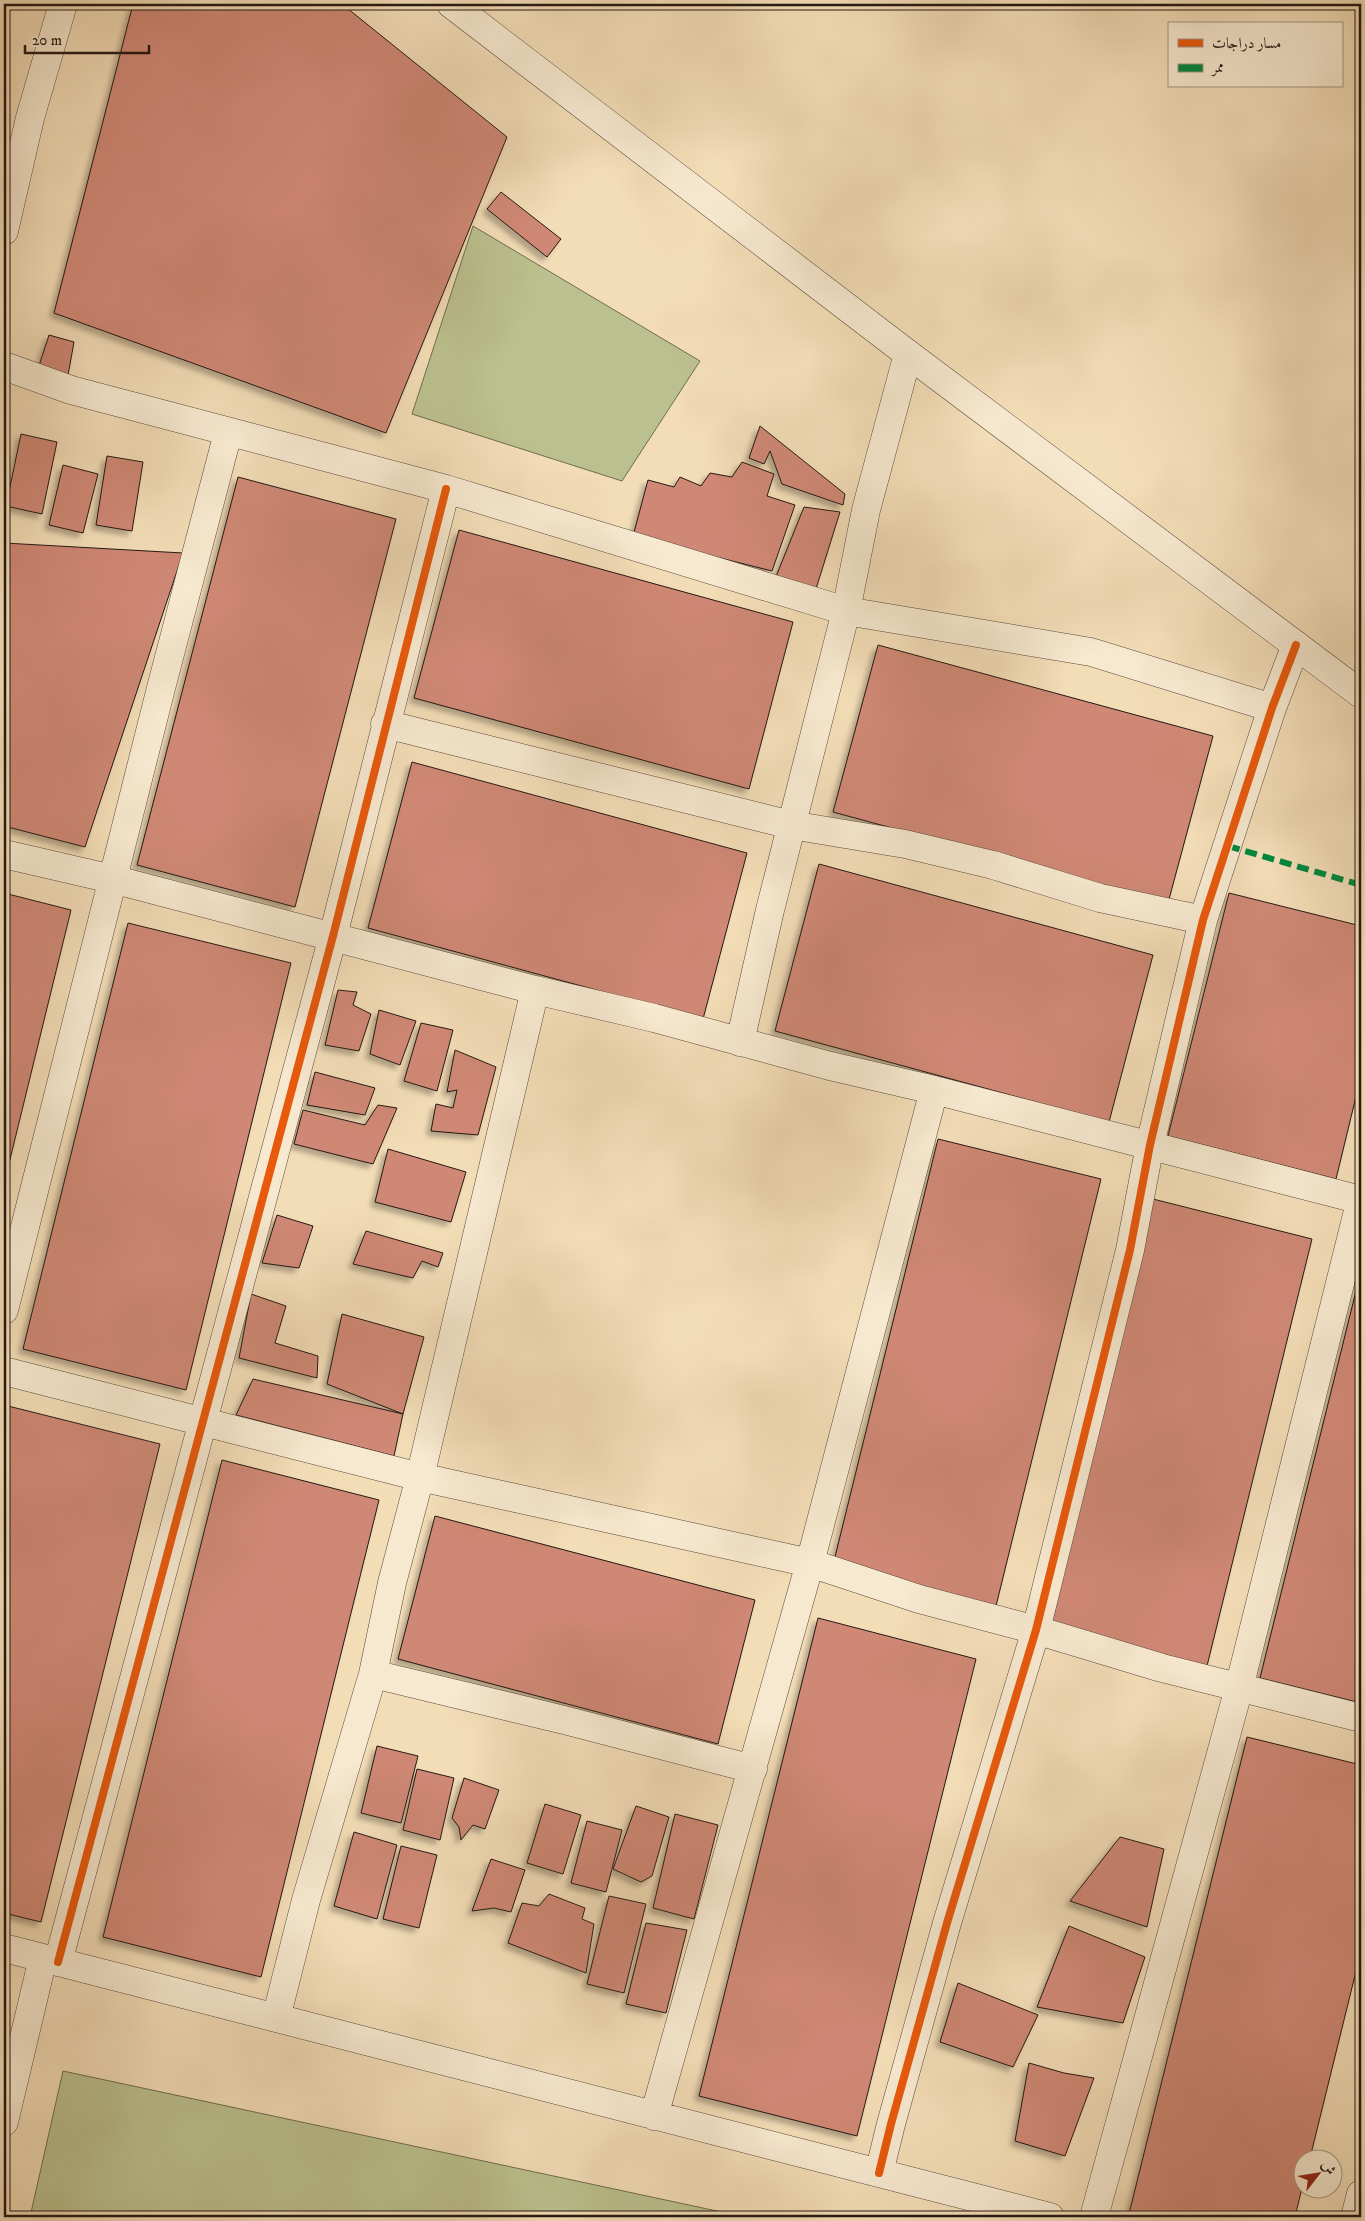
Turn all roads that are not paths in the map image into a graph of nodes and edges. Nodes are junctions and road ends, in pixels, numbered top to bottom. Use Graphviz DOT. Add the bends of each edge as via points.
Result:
graph roads {
  1 [pos="63,4"];
  2 [pos="451,4"];
  3 [pos="4,231"];
  4 [pos="908,354"];
  5 [pos="4,366"];
  6 [pos="228,433"];
  7 [pos="446,489"];
  8 [pos="846,611"];
  9 [pos="1296,645"];
  10 [pos="1361,694"];
  11 [pos="1272,708"];
  12 [pos="386,724"];
  13 [pos="791,825"];
  14 [pos="4,854"];
  15 [pos="112,879"];
  16 [pos="1204,920"];
  17 [pos="333,936"];
  18 [pos="535,990"];
  19 [pos="740,1042"];
  20 [pos="934,1090"];
  21 [pos="1150,1145"];
  22 [pos="1361,1199"];
  23 [pos="4,1310"];
  24 [pos="4,1371"];
  25 [pos="201,1423"];
  26 [pos="420,1477"];
  27 [pos="810,1563"];
  28 [pos="1036,1630"];
  29 [pos="373,1674"];
  30 [pos="1239,1688"];
  31 [pos="1361,1718"];
  32 [pos="753,1769"];
  33 [pos="4,1948"];
  34 [pos="51,1960"];
  35 [pos="276,2018"];
  36 [pos="654,2116"];
  37 [pos="4,2122"];
  38 [pos="879,2173"];
  39 [pos="1361,2194"];
  40 [pos="1050,2217"];
  41 [pos="1094,2217"];
  42 [pos="1355,2217"];
  1 -- 3 [label="street" via="30,118"];
  2 -- 4 [label="street"];
  4 -- 8 [label="street" via="866,510"];
  4 -- 9 [label="street"];
  5 -- 6 [label="street" via="71,390"];
  6 -- 7 [label="street"];
  6 -- 15 [label="street"];
  7 -- 8 [label="street"];
  7 -- 12 [label="street"];
  8 -- 11 [label="street" via="1091,652"];
  8 -- 13 [label="street"];
  9 -- 10 [label="street"];
  9 -- 11 [label="street"];
  11 -- 16 [label="street"];
  12 -- 13 [label="street"];
  12 -- 17 [label="street"];
  13 -- 16 [label="street" via="905,844 993,865 1100,898"];
  13 -- 19 [label="street"];
  14 -- 15 [label="street"];
  15 -- 17 [label="street"];
  15 -- 23 [label="street"];
  16 -- 21 [label="street"];
  17 -- 18 [label="street"];
  17 -- 25 [label="street"];
  18 -- 19 [label="street"];
  18 -- 26 [label="street"];
  19 -- 20 [label="street"];
  20 -- 21 [label="street"];
  20 -- 27 [label="street"];
  21 -- 22 [label="street"];
  21 -- 28 [label="street" via="1130,1250"];
  22 -- 30 [label="street"];
  24 -- 25 [label="street"];
  25 -- 26 [label="street"];
  25 -- 34 [label="street"];
  26 -- 27 [label="street"];
  26 -- 29 [label="street" via="392,1583"];
  27 -- 28 [label="street" via="920,1599"];
  27 -- 32 [label="street"];
  28 -- 30 [label="street"];
  28 -- 38 [label="street" via="947,1922"];
  29 -- 32 [label="street"];
  29 -- 35 [label="street" via="306,1900"];
  30 -- 31 [label="street"];
  30 -- 41 [label="street"];
  32 -- 36 [label="street"];
  33 -- 34 [label="street"];
  34 -- 35 [label="street"];
  34 -- 37 [label="street"];
  35 -- 36 [label="street"];
  36 -- 38 [label="street"];
  38 -- 40 [label="street"];
  39 -- 42 [label="street"];
}
